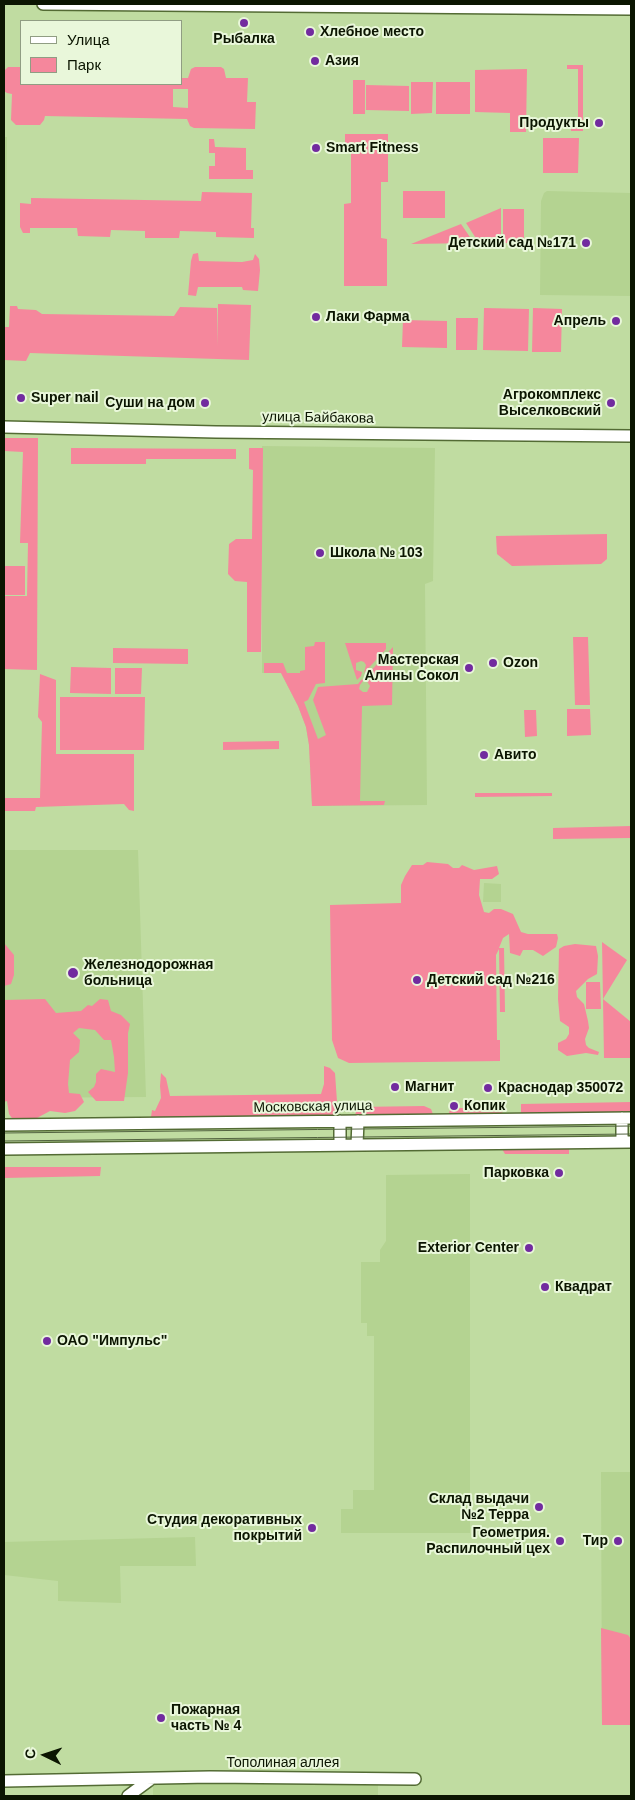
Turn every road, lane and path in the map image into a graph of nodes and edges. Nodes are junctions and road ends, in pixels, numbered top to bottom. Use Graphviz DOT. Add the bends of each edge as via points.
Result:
graph roads {
  1 [pos="43,4"];
  2 [pos="378,5"];
  3 [pos="631,9"];
  4 [pos="4,427"];
  5 [pos="631,436"];
  6 [pos="627,1118"];
  7 [pos="340,1121"];
  8 [pos="358,1121"];
  9 [pos="4,1125"];
  10 [pos="626,1142"];
  11 [pos="340,1145"];
  12 [pos="357,1145"];
  13 [pos="4,1149"];
  14 [pos="151,1779"];
  15 [pos="415,1779"];
  16 [pos="4,1781"];
  17 [pos="128,1796"];
  1 -- 2 [label="street"];
  2 -- 3 [label="street"];
  4 -- 5 [label="street, улица Байбакова"];
  6 -- 8 [label="street, Московская улица"];
  6 -- 10 [label="street, Московская улица"];
  7 -- 8 [label="street, Московская улица"];
  7 -- 9 [label="street, Московская улица"];
  7 -- 11 [label="street"];
  8 -- 12 [label="street"];
  10 -- 12 [label="street, Московская улица"];
  11 -- 12 [label="street, Московская улица"];
  11 -- 13 [label="street, Московская улица"];
  14 -- 15 [label="street, Тополиная аллея"];
  14 -- 16 [label="street, Тополиная аллея"];
  14 -- 17 [label="street"];
}
